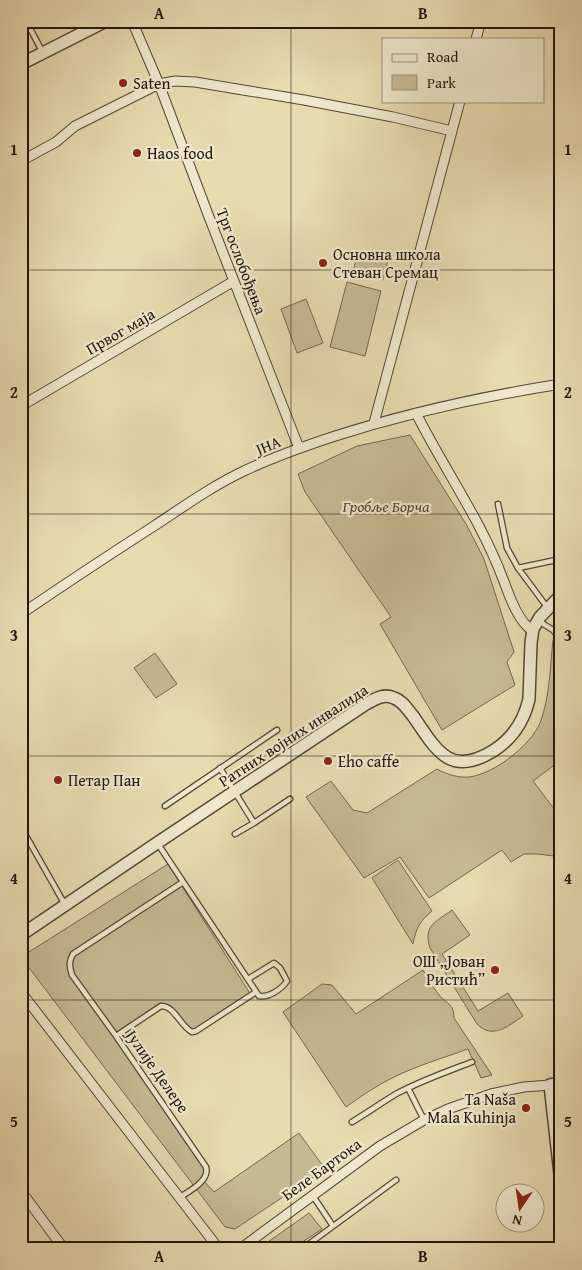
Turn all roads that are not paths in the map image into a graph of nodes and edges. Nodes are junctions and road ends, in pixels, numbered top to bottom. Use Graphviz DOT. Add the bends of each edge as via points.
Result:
graph roads {
  1 [pos="26,21"];
  2 [pos="106,21"];
  3 [pos="132,21"];
  4 [pos="481,21"];
  5 [pos="476,38"];
  6 [pos="43,53"];
  7 [pos="21,64"];
  8 [pos="159,84"];
  9 [pos="460,102"];
  10 [pos="452,131"];
  11 [pos="21,161"];
  12 [pos="234,281"];
  13 [pos="561,384"];
  14 [pos="21,406"];
  15 [pos="416,413"];
  16 [pos="374,423"];
  17 [pos="298,448"];
  18 [pos="498,504"];
  19 [pos="561,559"];
  20 [pos="518,568"];
  21 [pos="561,595"];
  22 [pos="548,608"];
  23 [pos="21,614"];
  24 [pos="538,620"];
  25 [pos="533,632"];
  26 [pos="561,640"];
  27 [pos="277,730"];
  28 [pos="220,768"];
  29 [pos="234,792"];
  30 [pos="290,800"];
  31 [pos="165,806"];
  32 [pos="254,822"];
  33 [pos="21,827"];
  34 [pos="235,834"];
  35 [pos="28,840"];
  36 [pos="157,843"];
  37 [pos="21,844"];
  38 [pos="183,882"];
  39 [pos="65,905"];
  40 [pos="21,935"];
  41 [pos="248,979"];
  42 [pos="21,992"];
  43 [pos="256,992"];
  44 [pos="116,1036"];
  45 [pos="472,1062"];
  46 [pos="556,1084"];
  47 [pos="408,1088"];
  48 [pos="424,1120"];
  49 [pos="352,1122"];
  50 [pos="396,1180"];
  51 [pos="561,1183"];
  52 [pos="21,1191"];
  53 [pos="312,1195"];
  54 [pos="179,1198"];
  55 [pos="333,1226"];
  56 [pos="561,1242"];
  57 [pos="64,1249"];
  58 [pos="219,1249"];
  59 [pos="240,1249"];
  60 [pos="302,1249"];
  61 [pos="560,1249"];
  1 -- 6 [label="lane"];
  2 -- 6 [label="street"];
  3 -- 8 [label="street, Трг ослобођења"];
  4 -- 5 [label="street"];
  6 -- 7 [label="street"];
  8 -- 10 [label="street" via="195,82 304,100"];
  8 -- 11 [label="street" via="75,126 56,142"];
  8 -- 12 [label="street, Трг ослобођења"];
  9 -- 10 [label="street"];
  10 -- 16 [label="street"];
  12 -- 14 [label="street, Првог маја"];
  12 -- 17 [label="street, Трг ослобођења"];
  13 -- 15 [label="street, ЈНА"];
  15 -- 16 [label="street, ЈНА"];
  15 -- 25 [label="street" via="478,523 519,616"];
  16 -- 17 [label="street, ЈНА"];
  17 -- 23 [label="street, ЈНА" via="220,483"];
  18 -- 20 [label="lane" via="507,548"];
  19 -- 20 [label="lane"];
  20 -- 22 [label="lane"];
  21 -- 22 [label="street, Ратних војних инвалида"];
  22 -- 24 [label="street, Ратних војних инвалида"];
  24 -- 25 [label="street, Ратних војних инвалида"];
  24 -- 26 [label="lane"];
  25 -- 29 [label="street, Ратних војних инвалида" via="525,715 512,735 490,753 462,762 446,757 403,703 385,696 366,704"];
  27 -- 28 [label="lane"];
  28 -- 29 [label="lane"];
  28 -- 31 [label="lane"];
  29 -- 32 [label="lane"];
  29 -- 36 [label="street, Ратних војних инвалида"];
  30 -- 32 [label="lane"];
  32 -- 34 [label="lane"];
  33 -- 35 [label="lane"];
  35 -- 37 [label="lane"];
  35 -- 39 [label="lane"];
  36 -- 38 [label="lane"];
  36 -- 39 [label="street, Ратних војних инвалида"];
  38 -- 41 [label="lane"];
  38 -- 44 [label="lane, Јулије Делере" via="73,954 69,960 72,975"];
  39 -- 40 [label="street, Ратних војних инвалида"];
  41 -- 43 [label="lane"];
  41 -- 43 [label="lane" via="274,963 286,977 286,983 265,997"];
  42 -- 54 [label="street"];
  43 -- 44 [label="lane" via="196,1031 187,1029 169,1008 161,1006"];
  44 -- 54 [label="lane, Јулије Делере" via="206,1167 207,1174 203,1180"];
  45 -- 47 [label="lane"];
  46 -- 48 [label="street, Беле Бартока" via="491,1094"];
  46 -- 51 [label="street"];
  47 -- 48 [label="lane"];
  47 -- 49 [label="lane"];
  48 -- 53 [label="street, Беле Бартока" via="380,1146"];
  50 -- 55 [label="lane"];
  52 -- 57 [label="street"];
  53 -- 55 [label="lane"];
  53 -- 59 [label="street, Беле Бартока"];
  54 -- 58 [label="street"];
  55 -- 60 [label="lane"];
  56 -- 61 [label="street"];
}
